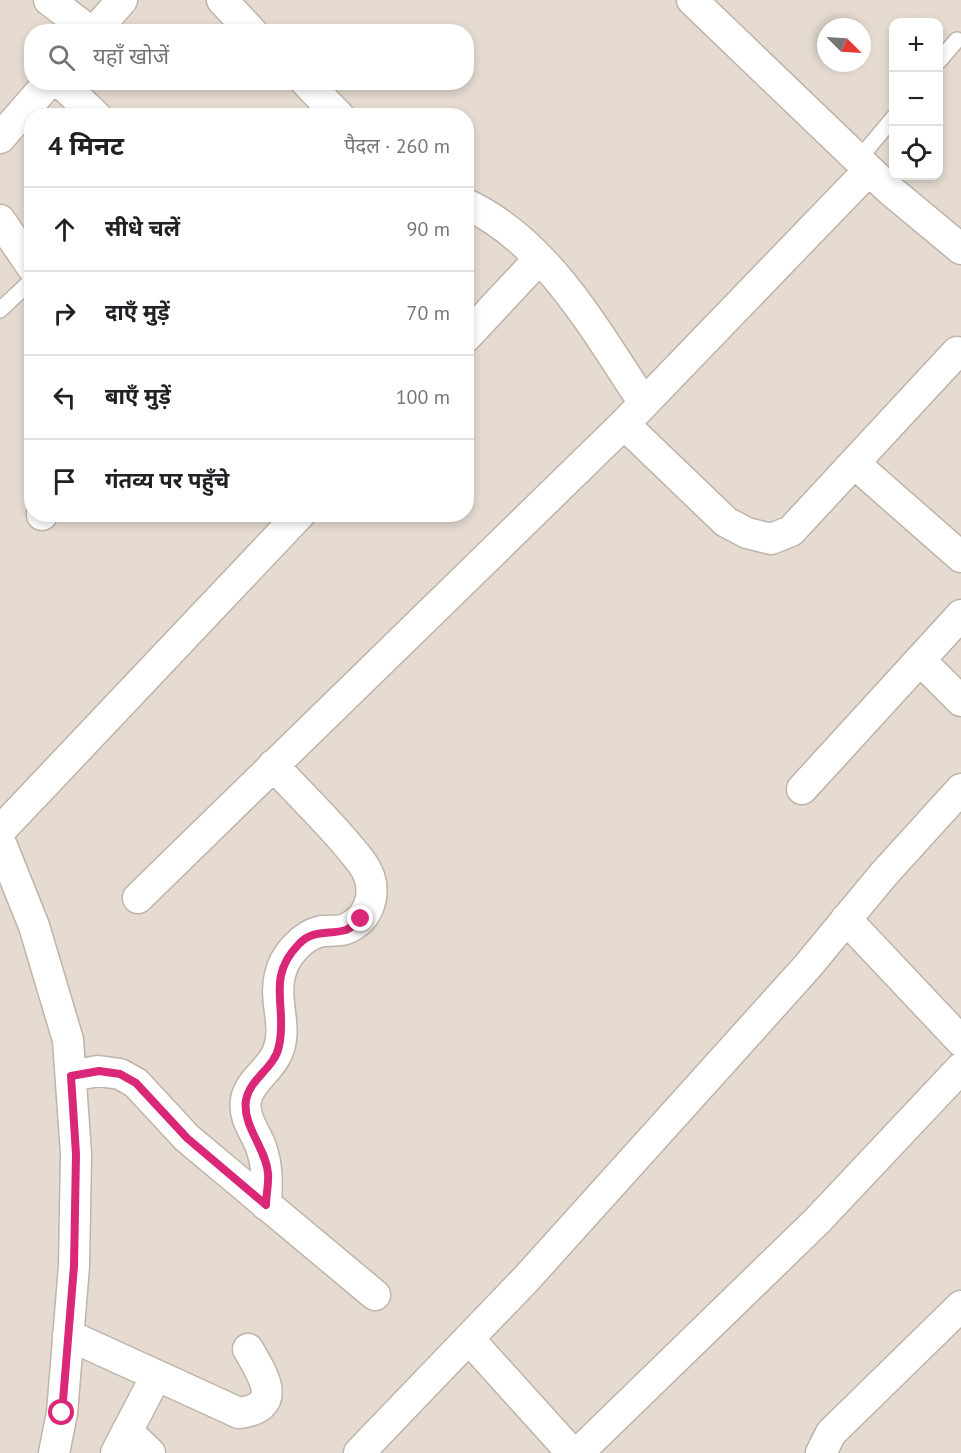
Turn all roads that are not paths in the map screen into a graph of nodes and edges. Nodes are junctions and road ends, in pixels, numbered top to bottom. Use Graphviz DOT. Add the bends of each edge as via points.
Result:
graph roads {
  1 [pos="49,0"];
  2 [pos="122,0"];
  3 [pos="222,0"];
  4 [pos="692,0"];
  5 [pos="82,24"];
  6 [pos="100,24"];
  7 [pos="244,24"];
  8 [pos="957,40"];
  9 [pos="943,57"];
  10 [pos="42,90"];
  11 [pos="68,90"];
  12 [pos="314,90"];
  13 [pos="26,108"];
  14 [pos="88,108"];
  15 [pos="331,108"];
  16 [pos="24,111"];
  17 [pos="889,125"];
  18 [pos="0,138"];
  19 [pos="864,165"];
  20 [pos="474,209"];
  21 [pos="0,220"];
  22 [pos="961,249"];
  23 [pos="24,255"];
  24 [pos="539,260"];
  25 [pos="24,287"];
  26 [pos="0,310"];
  27 [pos="474,329"];
  28 [pos="957,352"];
  29 [pos="644,403"];
  30 [pos="624,424"];
  31 [pos="854,463"];
  32 [pos="292,522"];
  33 [pos="956,542"];
  34 [pos="961,615"];
  35 [pos="921,661"];
  36 [pos="961,701"];
  37 [pos="273,765"];
  38 [pos="802,789"];
  39 [pos="961,789"];
  40 [pos="0,831"];
  41 [pos="0,841"];
  42 [pos="138,898"];
  43 [pos="846,919"];
  44 [pos="961,1041"];
  45 [pos="961,1068"];
  46 [pos="71,1076"];
  47 [pos="266,1205"];
  48 [pos="375,1295"];
  49 [pos="961,1306"];
  50 [pos="68,1335"];
  51 [pos="469,1339"];
  52 [pos="248,1348"];
  53 [pos="156,1376"];
  54 [pos="121,1442"];
  55 [pos="54,1453"];
  56 [pos="150,1453"];
  57 [pos="359,1453"];
  58 [pos="572,1453"];
  59 [pos="578,1453"];
  60 [pos="821,1453"];
  1 -- 5 [label="street"];
  2 -- 6 [label="street"];
  3 -- 7 [label="street"];
  4 -- 19 [label="street"];
  8 -- 9 [label="lane"];
  10 -- 13 [label="street"];
  11 -- 14 [label="street"];
  12 -- 15 [label="street"];
  16 -- 18 [label="street"];
  17 -- 19 [label="lane"];
  19 -- 22 [label="street"];
  19 -- 29 [label="street"];
  20 -- 24 [label="street" via="510,233"];
  21 -- 23 [label="street"];
  24 -- 27 [label="street"];
  24 -- 29 [label="street" via="580,308"];
  25 -- 26 [label="lane"];
  28 -- 31 [label="street"];
  29 -- 30 [label="street"];
  30 -- 31 [label="street" via="726,522 771,539 790,531"];
  30 -- 37 [label="street"];
  31 -- 33 [label="street"];
  32 -- 40 [label="street"];
  34 -- 35 [label="street"];
  35 -- 36 [label="street"];
  35 -- 38 [label="street"];
  37 -- 42 [label="street"];
  37 -- 47 [label="street" via="363,864 372,886 371,904 361,919 347,930 319,932 301,941 288,956 280,975 278,998 283,1030 279,1050 246,1100 247,1118 268,1173"];
  39 -- 43 [label="street"];
  41 -- 46 [label="street" via="34,926 65,1029"];
  43 -- 44 [label="street"];
  43 -- 51 [label="street" via="799,976"];
  45 -- 59 [label="street" via="817,1221"];
  46 -- 47 [label="street" via="99,1071 120,1074 136,1083 187,1138"];
  46 -- 50 [label="street" via="76,1154"];
  47 -- 48 [label="street"];
  49 -- 60 [label="street" via="831,1433"];
  50 -- 53 [label="street"];
  50 -- 55 [label="street" via="62,1413"];
  51 -- 57 [label="street"];
  51 -- 58 [label="street"];
  52 -- 53 [label="street" via="265,1378 268,1392 263,1404 252,1411 239,1413"];
  53 -- 54 [label="street"];
  54 -- 56 [label="street"];
}
